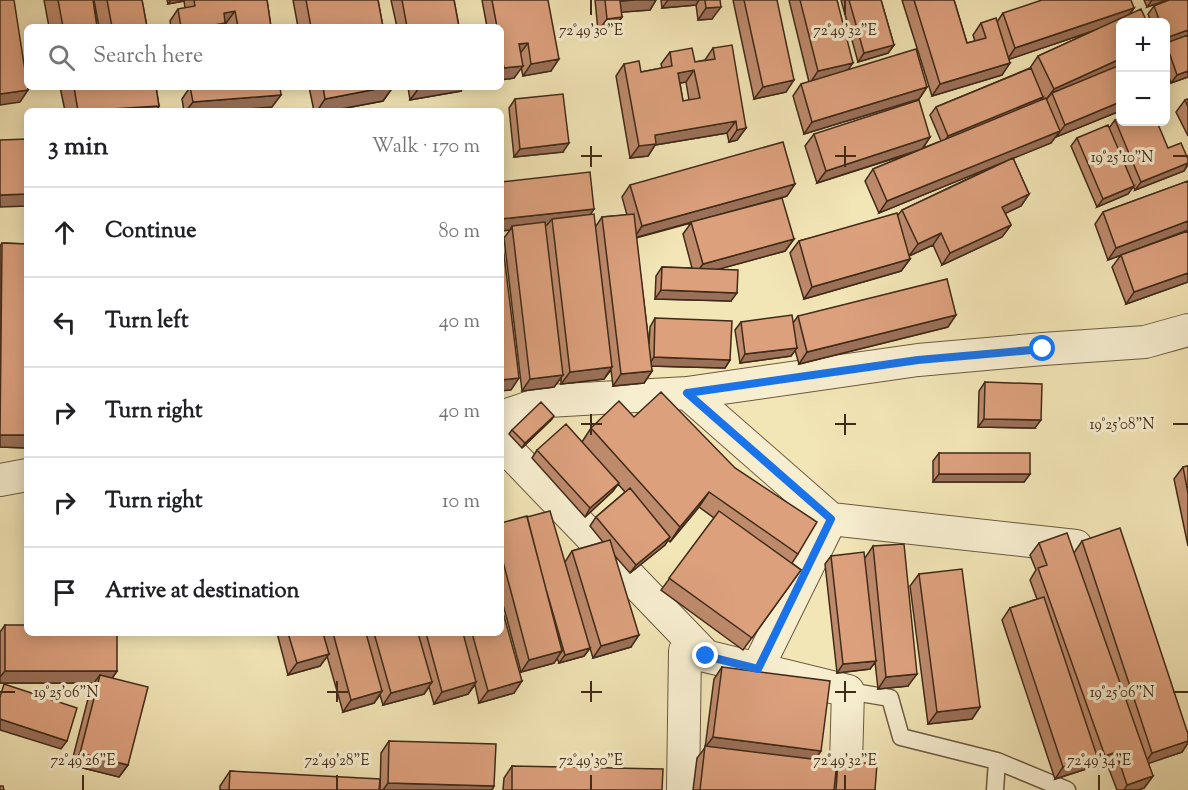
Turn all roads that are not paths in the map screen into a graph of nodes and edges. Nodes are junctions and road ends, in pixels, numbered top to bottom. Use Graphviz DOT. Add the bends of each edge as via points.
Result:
graph roads {
  1 [pos="1188,330"];
  2 [pos="687,393"];
  3 [pos="504,416"];
  4 [pos="504,446"];
  5 [pos="24,476"];
  6 [pos="0,480"];
  7 [pos="831,519"];
  8 [pos="1076,546"];
  9 [pos="706,656"];
  10 [pos="758,669"];
  11 [pos="848,691"];
  12 [pos="997,761"];
  13 [pos="846,764"];
  14 [pos="683,790"];
  15 [pos="994,790"];
  16 [pos="1066,790"];
  1 -- 2 [label="street" via="1145,342 918,360"];
  2 -- 3 [label="street" via="548,401"];
  2 -- 7 [label="street"];
  4 -- 9 [label="street"];
  5 -- 6 [label="street"];
  7 -- 8 [label="street"];
  7 -- 10 [label="street"];
  9 -- 10 [label="street"];
  9 -- 14 [label="street" via="685,651"];
  10 -- 11 [label="street"];
  11 -- 12 [label="lane" via="890,698 902,737"];
  11 -- 13 [label="street"];
  12 -- 15 [label="lane"];
  12 -- 16 [label="lane"];
}
